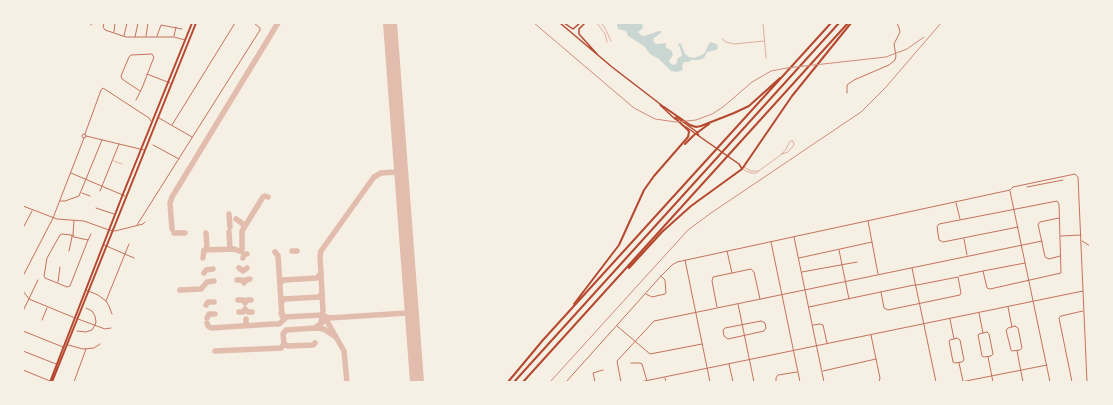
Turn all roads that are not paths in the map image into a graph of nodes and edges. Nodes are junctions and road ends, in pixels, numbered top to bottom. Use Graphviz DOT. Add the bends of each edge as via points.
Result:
graph roads {
  1 [pos="104,23"];
  2 [pos="116,23"];
  3 [pos="127,23"];
  4 [pos="138,23"];
  5 [pos="148,23"];
  6 [pos="192,23"];
  7 [pos="196,23"];
  8 [pos="235,23"];
  9 [pos="254,23"];
  10 [pos="560,23"];
  11 [pos="564,23"];
  12 [pos="580,23"];
  13 [pos="585,23"];
  14 [pos="597,23"];
  15 [pos="601,23"];
  16 [pos="762,23"];
  17 [pos="831,23"];
  18 [pos="839,23"];
  19 [pos="850,23"];
  20 [pos="897,23"];
  21 [pos="176,27"];
  22 [pos="182,29"];
  23 [pos="113,33"];
  24 [pos="124,36"];
  25 [pos="174,36"];
  26 [pos="135,37"];
  27 [pos="146,37"];
  28 [pos="157,37"];
  29 [pos="722,39"];
  30 [pos="185,40"];
  31 [pos="610,41"];
  32 [pos="764,41"];
  33 [pos="607,42"];
  34 [pos="598,55"];
  35 [pos="766,58"];
  36 [pos="147,74"];
  37 [pos="783,76"];
  38 [pos="168,83"];
  39 [pos="172,84"];
  40 [pos="140,91"];
  41 [pos="846,92"];
  42 [pos="136,100"];
  43 [pos="659,104"];
  44 [pos="664,107"];
  45 [pos="154,116"];
  46 [pos="158,117"];
  47 [pos="149,118"];
  48 [pos="676,119"];
  49 [pos="716,121"];
  50 [pos="152,123"];
  51 [pos="686,123"];
  52 [pos="681,124"];
  53 [pos="172,125"];
  54 [pos="696,133"];
  55 [pos="85,134"];
  56 [pos="86,136"];
  57 [pos="84,138"];
  58 [pos="192,138"];
  59 [pos="102,140"];
  60 [pos="119,144"];
  61 [pos="153,145"];
  62 [pos="681,147"];
  63 [pos="141,149"];
  64 [pos="145,150"];
  65 [pos="782,154"];
  66 [pos="179,159"];
  67 [pos="113,160"];
  68 [pos="122,164"];
  69 [pos="738,164"];
  70 [pos="743,166"];
  71 [pos="742,169"];
  72 [pos="758,171"];
  73 [pos="70,172"];
  74 [pos="86,179"];
  75 [pos="1047,179"];
  76 [pos="1063,180"];
  77 [pos="1048,183"];
  78 [pos="102,186"];
  79 [pos="1027,187"];
  80 [pos="1010,190"];
  81 [pos="100,191"];
  82 [pos="81,192"];
  83 [pos="123,194"];
  84 [pos="90,196"];
  85 [pos="126,196"];
  86 [pos="58,201"];
  87 [pos="956,202"];
  88 [pos="23,206"];
  89 [pos="96,208"];
  90 [pos="1014,209"];
  91 [pos="32,210"];
  92 [pos="115,215"];
  93 [pos="53,218"];
  94 [pos="1059,218"];
  95 [pos="74,220"];
  96 [pos="868,220"];
  97 [pos="960,220"];
  98 [pos="145,222"];
  99 [pos="137,225"];
  100 [pos="1018,227"];
  101 [pos="23,228"];
  102 [pos="109,230"];
  103 [pos="112,230"];
  104 [pos="91,234"];
  105 [pos="1081,235"];
  106 [pos="72,236"];
  107 [pos="794,236"];
  108 [pos="1060,236"];
  109 [pos="964,238"];
  110 [pos="88,240"];
  111 [pos="770,241"];
  112 [pos="1042,241"];
  113 [pos="1081,241"];
  114 [pos="872,242"];
  115 [pos="129,244"];
  116 [pos="103,245"];
  117 [pos="1021,245"];
  118 [pos="106,246"];
  119 [pos="1090,246"];
  120 [pos="839,249"];
  121 [pos="727,250"];
  122 [pos="69,251"];
  123 [pos="125,254"];
  124 [pos="967,256"];
  125 [pos="1061,256"];
  126 [pos="134,258"];
  127 [pos="799,258"];
  128 [pos="685,260"];
  129 [pos="857,262"];
  130 [pos="1025,263"];
  131 [pos="841,264"];
  132 [pos="23,267"];
  133 [pos="912,267"];
  134 [pos="27,268"];
  135 [pos="60,268"];
  136 [pos="983,271"];
  137 [pos="802,272"];
  138 [pos="732,273"];
  139 [pos="878,274"];
  140 [pos="23,276"];
  141 [pos="661,276"];
  142 [pos="958,276"];
  143 [pos="38,280"];
  144 [pos="846,281"];
  145 [pos="1029,281"];
  146 [pos="58,283"];
  147 [pos="916,285"];
  148 [pos="85,289"];
  149 [pos="805,289"];
  150 [pos="89,291"];
  151 [pos="1083,291"];
  152 [pos="23,292"];
  153 [pos="881,292"];
  154 [pos="604,293"];
  155 [pos="646,293"];
  156 [pos="781,294"];
  157 [pos="29,299"];
  158 [pos="760,299"];
  159 [pos="849,299"];
  160 [pos="106,301"];
  161 [pos="1033,301"];
  162 [pos="738,303"];
  163 [pos="919,304"];
  164 [pos="1008,306"];
  165 [pos="48,307"];
  166 [pos="809,307"];
  167 [pos="86,308"];
  168 [pos="717,308"];
  169 [pos="23,311"];
  170 [pos="1084,311"];
  171 [pos="696,312"];
  172 [pos="979,312"];
  173 [pos="112,314"];
  174 [pos="565,316"];
  175 [pos="74,318"];
  176 [pos="78,318"];
  177 [pos="950,318"];
  178 [pos="42,320"];
  179 [pos="924,324"];
  180 [pos="95,325"];
  181 [pos="617,325"];
  182 [pos="743,325"];
  183 [pos="813,325"];
  184 [pos="1012,327"];
  185 [pos="111,328"];
  186 [pos="23,331"];
  187 [pos="77,331"];
  188 [pos="983,333"];
  189 [pos="745,335"];
  190 [pos="871,335"];
  191 [pos="954,339"];
  192 [pos="635,341"];
  193 [pos="100,344"];
  194 [pos="702,344"];
  195 [pos="827,344"];
  196 [pos="67,345"];
  197 [pos="817,346"];
  198 [pos="63,347"];
  199 [pos="86,349"];
  200 [pos="23,351"];
  201 [pos="793,351"];
  202 [pos="1017,351"];
  203 [pos="988,357"];
  204 [pos="750,360"];
  205 [pos="876,360"];
  206 [pos="631,363"];
  207 [pos="959,363"];
  208 [pos="58,364"];
  209 [pos="729,364"];
  210 [pos="1047,364"];
  211 [pos="707,368"];
  212 [pos="23,370"];
  213 [pos="603,370"];
  214 [pos="1021,370"];
  215 [pos="797,371"];
  216 [pos="822,371"];
  217 [pos="992,376"];
  218 [pos="664,377"];
  219 [pos="647,381"];
  220 [pos="51,382"];
  221 [pos="74,382"];
  222 [pos="508,382"];
  223 [pos="514,382"];
  224 [pos="523,382"];
  225 [pos="566,382"];
  226 [pos="595,382"];
  227 [pos="621,382"];
  228 [pos="640,382"];
  229 [pos="666,382"];
  230 [pos="710,382"];
  231 [pos="733,382"];
  232 [pos="754,382"];
  233 [pos="776,382"];
  234 [pos="800,382"];
  235 [pos="824,382"];
  236 [pos="879,382"];
  237 [pos="936,382"];
  238 [pos="962,382"];
  239 [pos="993,382"];
  240 [pos="1023,382"];
  241 [pos="1050,382"];
  242 [pos="1072,382"];
  243 [pos="1087,382"];
  1 -- 23 [label="street" via="104,29"];
  2 -- 23 [label="street"];
  3 -- 24 [label="street"];
  4 -- 26 [label="street"];
  5 -- 27 [label="street"];
  6 -- 30 [label="main road"];
  7 -- 39 [label="main road"];
  8 -- 53 [label="street"];
  9 -- 58 [label="street" via="260,28 251,45"];
  10 -- 34 [label="main road"];
  11 -- 12 [label="main road" via="573,29"];
  13 -- 34 [label="main road" via="578,34"];
  14 -- 33 [label="lane"];
  15 -- 31 [label="lane"];
  16 -- 32 [label="lane"];
  17 -- 37 [label="main road"];
  18 -- 223 [label="main road"];
  19 -- 70 [label="main road" via="792,96"];
  19 -- 154 [label="main road"];
  20 -- 41 [label="street" via="900,32 894,44 895,60 854,80 847,85"];
  21 -- 22 [label="street"];
  21 -- 25 [label="street"];
  21 -- 28 [label="street" via="161,25"];
  23 -- 24 [label="street"];
  24 -- 26 [label="street"];
  25 -- 28 [label="street"];
  25 -- 30 [label="street"];
  26 -- 27 [label="street"];
  27 -- 28 [label="street"];
  29 -- 32 [label="lane" via="734,44"];
  30 -- 38 [label="main road"];
  32 -- 35 [label="lane"];
  34 -- 43 [label="main road"];
  36 -- 38 [label="street"];
  36 -- 40 [label="street"];
  36 -- 40 [label="street" via="153,54 131,55 122,78"];
  37 -- 49 [label="main road" via="749,106"];
  37 -- 174 [label="main road"];
  38 -- 39 [label="street"];
  38 -- 45 [label="main road"];
  39 -- 46 [label="main road"];
  40 -- 42 [label="street"];
  43 -- 44 [label="main road"];
  43 -- 48 [label="main road"];
  44 -- 51 [label="main road"];
  45 -- 47 [label="street"];
  45 -- 50 [label="main road"];
  46 -- 53 [label="street"];
  46 -- 64 [label="main road"];
  47 -- 50 [label="street"];
  47 -- 55 [label="street" via="104,88 101,90"];
  48 -- 52 [label="main road"];
  49 -- 51 [label="main road" via="698,127"];
  49 -- 54 [label="main road"];
  50 -- 63 [label="main road"];
  51 -- 54 [label="main road"];
  52 -- 54 [label="main road"];
  52 -- 62 [label="main road" via="688,130 689,135"];
  53 -- 58 [label="street"];
  54 -- 62 [label="main road"];
  54 -- 69 [label="main road"];
  55 -- 56 [label="street"];
  55 -- 57 [label="street" via="82,136"];
  56 -- 57 [label="street"];
  56 -- 59 [label="street"];
  57 -- 73 [label="street"];
  58 -- 66 [label="street"];
  59 -- 60 [label="street"];
  59 -- 74 [label="street"];
  60 -- 63 [label="street"];
  60 -- 67 [label="street"];
  61 -- 66 [label="street"];
  62 -- 174 [label="main road" via="644,190 619,245"];
  63 -- 64 [label="street"];
  63 -- 83 [label="main road"];
  64 -- 85 [label="main road"];
  65 -- 65 [label="lane" via="790,141 793,141 792,148"];
  65 -- 72 [label="lane"];
  66 -- 99 [label="street"];
  67 -- 68 [label="lane"];
  67 -- 78 [label="street"];
  69 -- 70 [label="main road"];
  69 -- 71 [label="main road"];
  70 -- 71 [label="main road"];
  70 -- 72 [label="lane" via="751,171"];
  71 -- 72 [label="lane" via="751,174"];
  71 -- 154 [label="main road" via="691,206 662,232"];
  73 -- 74 [label="street"];
  73 -- 86 [label="street"];
  74 -- 78 [label="street"];
  74 -- 82 [label="street"];
  75 -- 77 [label="street"];
  75 -- 80 [label="street" via="1013,187"];
  75 -- 105 [label="street" via="1073,174 1078,177"];
  76 -- 77 [label="street"];
  77 -- 79 [label="street"];
  78 -- 81 [label="street"];
  78 -- 83 [label="street"];
  80 -- 87 [label="street"];
  80 -- 90 [label="street"];
  82 -- 84 [label="street"];
  82 -- 86 [label="street" via="75,198"];
  83 -- 85 [label="street"];
  83 -- 92 [label="main road"];
  85 -- 103 [label="main road"];
  86 -- 93 [label="street"];
  87 -- 96 [label="street"];
  87 -- 97 [label="street"];
  88 -- 91 [label="street"];
  89 -- 92 [label="street"];
  90 -- 94 [label="street" via="1056,201"];
  90 -- 97 [label="street"];
  90 -- 100 [label="street"];
  91 -- 93 [label="street"];
  91 -- 101 [label="street"];
  92 -- 102 [label="main road"];
  93 -- 95 [label="street"];
  93 -- 134 [label="street"];
  94 -- 108 [label="street"];
  94 -- 112 [label="street" via="1039,223"];
  95 -- 102 [label="street"];
  95 -- 106 [label="street"];
  96 -- 107 [label="street"];
  96 -- 114 [label="street"];
  97 -- 109 [label="street" via="938,224 939,240 941,242"];
  98 -- 99 [label="street"];
  99 -- 103 [label="street"];
  100 -- 109 [label="street"];
  100 -- 117 [label="street"];
  102 -- 103 [label="street"];
  102 -- 116 [label="main road"];
  103 -- 118 [label="main road"];
  104 -- 110 [label="street"];
  105 -- 108 [label="street"];
  105 -- 113 [label="street"];
  106 -- 110 [label="street"];
  106 -- 122 [label="street"];
  106 -- 146 [label="street" via="60,235 46,261 45,278"];
  107 -- 111 [label="street"];
  107 -- 127 [label="street"];
  108 -- 125 [label="street"];
  109 -- 124 [label="street"];
  110 -- 146 [label="street" via="70,286"];
  111 -- 121 [label="street"];
  111 -- 156 [label="street"];
  112 -- 117 [label="street"];
  112 -- 125 [label="street" via="1046,258"];
  113 -- 119 [label="street"];
  113 -- 151 [label="street"];
  114 -- 120 [label="street"];
  114 -- 139 [label="street"];
  115 -- 123 [label="street"];
  116 -- 118 [label="street"];
  116 -- 148 [label="main road"];
  117 -- 124 [label="street"];
  117 -- 130 [label="street"];
  118 -- 123 [label="street"];
  118 -- 150 [label="main road"];
  120 -- 127 [label="street"];
  120 -- 131 [label="street"];
  121 -- 128 [label="street"];
  121 -- 138 [label="street"];
  123 -- 126 [label="street"];
  123 -- 160 [label="street"];
  124 -- 133 [label="street"];
  125 -- 145 [label="street" via="1060,274"];
  127 -- 137 [label="street"];
  128 -- 141 [label="street" via="673,264"];
  128 -- 171 [label="street"];
  129 -- 131 [label="street"];
  130 -- 136 [label="street"];
  130 -- 145 [label="street"];
  131 -- 137 [label="street"];
  131 -- 144 [label="street"];
  132 -- 134 [label="street"];
  133 -- 139 [label="street"];
  133 -- 147 [label="street"];
  134 -- 140 [label="street"];
  135 -- 146 [label="street"];
  136 -- 142 [label="street"];
  136 -- 145 [label="street" via="989,289"];
  137 -- 149 [label="street"];
  138 -- 158 [label="street" via="753,270"];
  138 -- 168 [label="street" via="715,276 712,279"];
  139 -- 144 [label="street"];
  141 -- 155 [label="street"];
  141 -- 155 [label="street" via="665,280 666,293 652,297"];
  142 -- 147 [label="street"];
  142 -- 163 [label="street" via="960,295"];
  143 -- 157 [label="street"];
  144 -- 149 [label="street"];
  144 -- 159 [label="street"];
  145 -- 161 [label="street"];
  147 -- 153 [label="street"];
  147 -- 163 [label="street"];
  148 -- 150 [label="street"];
  148 -- 175 [label="main road"];
  149 -- 156 [label="street"];
  149 -- 166 [label="street"];
  150 -- 160 [label="street"];
  150 -- 176 [label="main road"];
  151 -- 161 [label="street"];
  151 -- 170 [label="street"];
  152 -- 157 [label="street"];
  153 -- 159 [label="street"];
  153 -- 163 [label="street" via="886,310"];
  154 -- 224 [label="main road"];
  155 -- 181 [label="street"];
  156 -- 158 [label="street"];
  156 -- 201 [label="street"];
  157 -- 165 [label="street"];
  157 -- 169 [label="street"];
  158 -- 162 [label="street"];
  159 -- 166 [label="street"];
  160 -- 173 [label="street"];
  161 -- 164 [label="street"];
  161 -- 210 [label="street"];
  162 -- 168 [label="street"];
  162 -- 182 [label="street"];
  163 -- 179 [label="street"];
  164 -- 172 [label="street"];
  164 -- 184 [label="street"];
  165 -- 175 [label="street"];
  165 -- 178 [label="street"];
  166 -- 183 [label="street"];
  167 -- 180 [label="street" via="96,316"];
  168 -- 171 [label="street"];
  170 -- 242 [label="street" via="1062,315 1059,318"];
  170 -- 243 [label="street"];
  171 -- 192 [label="street" via="653,321"];
  171 -- 194 [label="street"];
  172 -- 177 [label="street"];
  172 -- 188 [label="street"];
  174 -- 222 [label="main road"];
  175 -- 176 [label="street"];
  175 -- 198 [label="main road"];
  176 -- 180 [label="street"];
  176 -- 196 [label="main road"];
  177 -- 179 [label="street"];
  177 -- 191 [label="street"];
  179 -- 190 [label="street"];
  179 -- 237 [label="street"];
  180 -- 185 [label="street" via="105,329"];
  180 -- 187 [label="street" via="90,331"];
  181 -- 192 [label="street"];
  181 -- 225 [label="street"];
  182 -- 189 [label="street"];
  182 -- 189 [label="street" via="725,328 723,334 727,339"];
  182 -- 189 [label="street" via="762,321 765,323 764,331"];
  183 -- 195 [label="street" via="823,325"];
  183 -- 197 [label="street"];
  184 -- 202 [label="street" via="1018,327 1022,348"];
  184 -- 202 [label="street" via="1007,328 1008,337 1011,351"];
  186 -- 198 [label="street"];
  188 -- 203 [label="street" via="978,335 979,343 982,356"];
  188 -- 203 [label="street" via="989,333 993,354"];
  189 -- 204 [label="street"];
  190 -- 195 [label="street"];
  190 -- 205 [label="street"];
  191 -- 207 [label="street" via="949,341 953,362"];
  191 -- 207 [label="street" via="959,338 964,360"];
  192 -- 194 [label="street" via="651,355"];
  192 -- 227 [label="street" via="617,361"];
  193 -- 199 [label="street"];
  194 -- 211 [label="street"];
  195 -- 197 [label="street"];
  196 -- 199 [label="street"];
  196 -- 208 [label="main road"];
  197 -- 201 [label="street"];
  197 -- 216 [label="street"];
  198 -- 208 [label="main road"];
  199 -- 221 [label="street"];
  200 -- 208 [label="street"];
  201 -- 204 [label="street"];
  201 -- 215 [label="street"];
  202 -- 214 [label="street"];
  203 -- 217 [label="street"];
  204 -- 209 [label="street"];
  204 -- 232 [label="street"];
  205 -- 216 [label="street"];
  205 -- 236 [label="street"];
  206 -- 219 [label="street" via="642,364"];
  207 -- 238 [label="street"];
  208 -- 220 [label="main road"];
  209 -- 211 [label="street"];
  209 -- 231 [label="street"];
  210 -- 214 [label="street"];
  210 -- 241 [label="street"];
  211 -- 218 [label="street"];
  211 -- 230 [label="street"];
  212 -- 220 [label="street"];
  213 -- 226 [label="street" via="593,373"];
  214 -- 217 [label="street"];
  214 -- 240 [label="street"];
  215 -- 233 [label="street" via="778,376"];
  215 -- 234 [label="street"];
  216 -- 235 [label="street"];
  217 -- 238 [label="street"];
  217 -- 239 [label="street"];
  218 -- 219 [label="street"];
  218 -- 229 [label="street"];
  219 -- 228 [label="street"];
}
